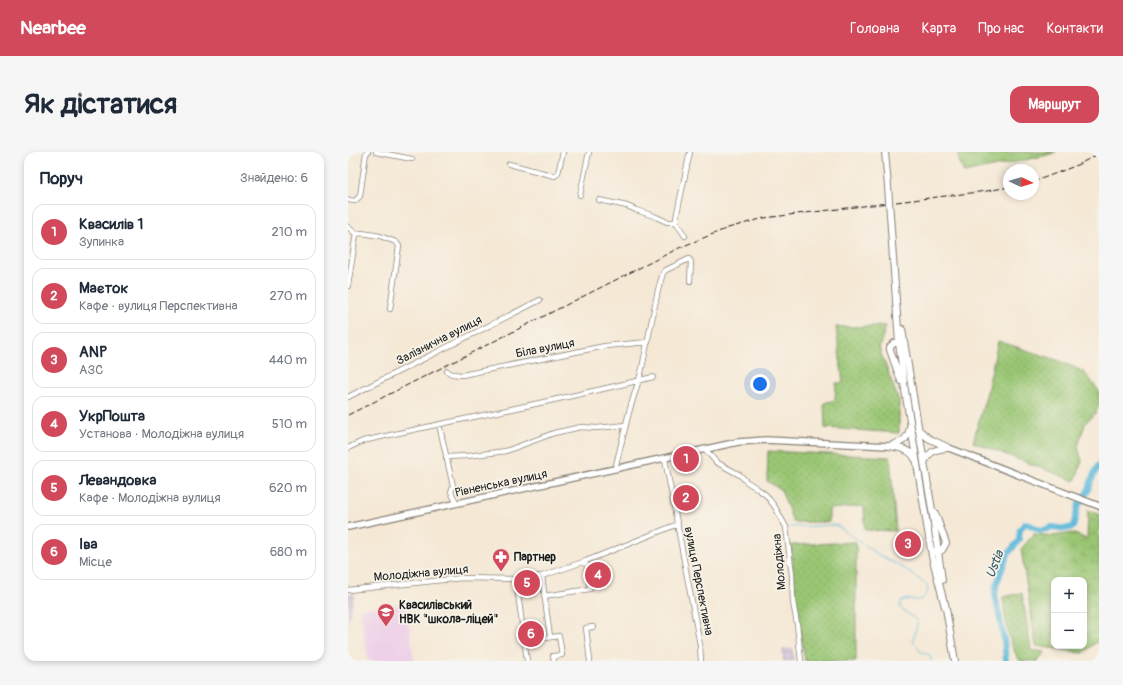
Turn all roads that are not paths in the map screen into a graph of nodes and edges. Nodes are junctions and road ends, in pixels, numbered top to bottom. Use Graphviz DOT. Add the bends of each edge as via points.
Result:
graph roads {
  1 [pos="368,152"];
  2 [pos="376,152"];
  3 [pos="563,152"];
  4 [pos="588,152"];
  5 [pos="690,152"];
  6 [pos="885,152"];
  7 [pos="412,159"];
  8 [pos="509,164"];
  9 [pos="580,194"];
  10 [pos="348,200"];
  11 [pos="598,200"];
  12 [pos="676,222"];
  13 [pos="348,227"];
  14 [pos="356,234"];
  15 [pos="685,236"];
  16 [pos="690,281"];
  17 [pos="348,286"];
  18 [pos="895,290"];
  19 [pos="540,300"];
  20 [pos="390,309"];
  21 [pos="648,342"];
  22 [pos="899,343"];
  23 [pos="905,351"];
  24 [pos="448,371"];
  25 [pos="653,377"];
  26 [pos="639,381"];
  27 [pos="905,390"];
  28 [pos="348,397"];
  29 [pos="439,424"];
  30 [pos="910,424"];
  31 [pos="626,425"];
  32 [pos="918,429"];
  33 [pos="889,446"];
  34 [pos="348,448"];
  35 [pos="950,448"];
  36 [pos="706,450"];
  37 [pos="446,457"];
  38 [pos="662,459"];
  39 [pos="924,463"];
  40 [pos="615,469"];
  41 [pos="918,469"];
  42 [pos="931,503"];
  43 [pos="457,504"];
  44 [pos="1099,506"];
  45 [pos="678,524"];
  46 [pos="348,527"];
  47 [pos="934,550"];
  48 [pos="586,561"];
  49 [pos="542,576"];
  50 [pos="516,579"];
  51 [pos="543,584"];
  52 [pos="517,588"];
  53 [pos="348,590"];
  54 [pos="544,596"];
  55 [pos="593,627"];
  56 [pos="550,637"];
  57 [pos="525,641"];
  58 [pos="528,661"];
  59 [pos="554,661"];
  60 [pos="590,661"];
  61 [pos="701,661"];
  62 [pos="801,661"];
  63 [pos="955,661"];
  1 -- 10 [label="street" via="360,196 355,201"];
  2 -- 7 [label="street"];
  3 -- 8 [label="street" via="555,176"];
  4 -- 9 [label="street"];
  5 -- 12 [label="street"];
  6 -- 18 [label="highway, bridge"];
  11 -- 12 [label="street" via="627,206 667,222"];
  12 -- 15 [label="street"];
  13 -- 14 [label="street"];
  14 -- 17 [label="street"];
  14 -- 20 [label="street" via="380,236 396,242 399,246"];
  16 -- 21 [label="street" via="692,262 689,259 663,273"];
  18 -- 22 [label="highway"];
  18 -- 23 [label="highway"];
  19 -- 28 [label="street, Залізнична вулиця"];
  21 -- 24 [label="street, Біла вулиця" via="605,346 462,375"];
  21 -- 26 [label="street"];
  22 -- 23 [label="highway"];
  22 -- 27 [label="highway"];
  22 -- 27 [label="highway" via="894,343 890,350"];
  23 -- 32 [label="highway"];
  25 -- 26 [label="street"];
  26 -- 29 [label="street"];
  26 -- 31 [label="street"];
  27 -- 30 [label="highway"];
  29 -- 34 [label="street" via="363,441"];
  29 -- 37 [label="street"];
  30 -- 33 [label="highway" via="907,438"];
  30 -- 41 [label="highway"];
  31 -- 37 [label="street" via="581,427 554,432 506,451"];
  31 -- 40 [label="street"];
  32 -- 35 [label="highway" via="928,438"];
  32 -- 39 [label="highway"];
  33 -- 36 [label="main road, Рівненська вулиця" via="766,440 738,442"];
  33 -- 41 [label="highway" via="912,453"];
  35 -- 39 [label="highway" via="932,450"];
  35 -- 44 [label="main road"];
  36 -- 38 [label="main road, Рівненська вулиця"];
  36 -- 62 [label="street, Молодіжна" via="716,462 740,474 766,495 786,527"];
  37 -- 43 [label="street" via="453,486 451,492"];
  38 -- 40 [label="main road, Рівненська вулиця"];
  38 -- 45 [label="street, вулиця Перспективна"];
  39 -- 42 [label="highway"];
  40 -- 43 [label="main road, Рівненська вулиця"];
  41 -- 47 [label="highway"];
  42 -- 47 [label="highway"];
  42 -- 47 [label="highway" via="946,542 942,550"];
  43 -- 46 [label="main road, Рівненська вулиця"];
  45 -- 48 [label="street, Молодіжна вулиця"];
  45 -- 61 [label="street, вулиця Перспективна"];
  47 -- 63 [label="highway"];
  48 -- 49 [label="street, Молодіжна вулиця"];
  48 -- 54 [label="street" via="590,589"];
  49 -- 50 [label="street, Молодіжна вулиця"];
  49 -- 51 [label="street"];
  50 -- 52 [label="street"];
  50 -- 53 [label="street, Молодіжна вулиця" via="462,578"];
  51 -- 52 [label="street"];
  51 -- 54 [label="street"];
  52 -- 57 [label="street"];
  54 -- 56 [label="street"];
  55 -- 60 [label="street" via="586,628"];
  56 -- 57 [label="street"];
  56 -- 59 [label="street" via="559,636 562,655 553,656"];
  57 -- 58 [label="street"];
}
